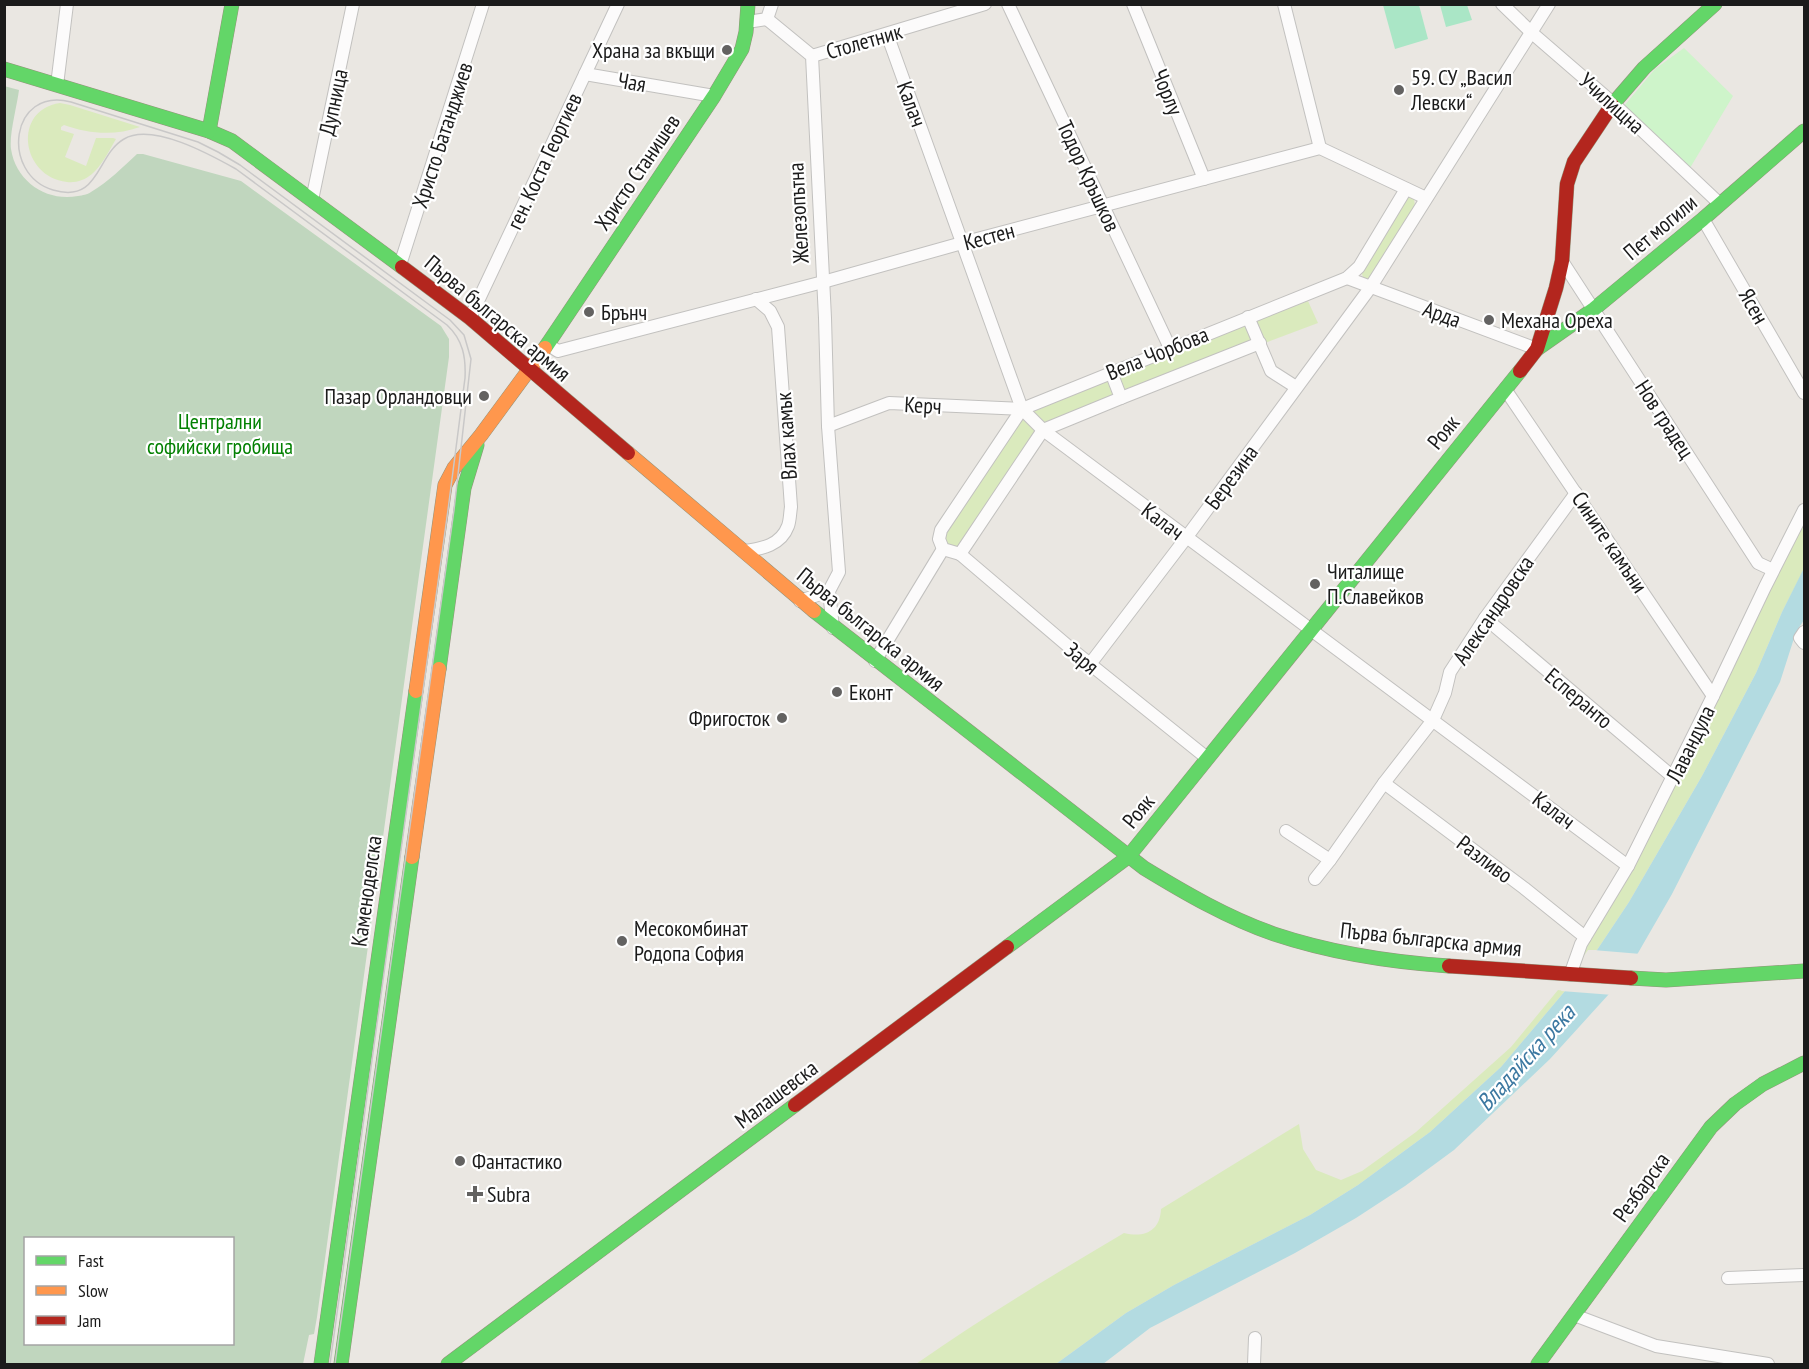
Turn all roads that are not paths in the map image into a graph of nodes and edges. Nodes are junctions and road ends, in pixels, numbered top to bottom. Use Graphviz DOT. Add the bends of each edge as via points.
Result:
graph roads {
  1 [pos="67,4"];
  2 [pos="232,4"];
  3 [pos="353,4"];
  4 [pos="483,4"];
  5 [pos="618,4"];
  6 [pos="748,4"];
  7 [pos="772,4"];
  8 [pos="946,4"];
  9 [pos="984,4"];
  10 [pos="1008,4"];
  11 [pos="1133,4"];
  12 [pos="1284,4"];
  13 [pos="1502,4"];
  14 [pos="1549,4"];
  15 [pos="1715,4"];
  16 [pos="939,18"];
  17 [pos="767,20"];
  18 [pos="747,22"];
  19 [pos="1532,33"];
  20 [pos="887,34"];
  21 [pos="812,56"];
  22 [pos="4,69"];
  23 [pos="585,74"];
  24 [pos="57,85"];
  25 [pos="714,96"];
  26 [pos="1613,103"];
  27 [pos="208,130"];
  28 [pos="1804,131"];
  29 [pos="1320,148"];
  30 [pos="1204,179"];
  31 [pos="1406,189"];
  32 [pos="1426,198"];
  33 [pos="312,200"];
  34 [pos="1720,204"];
  35 [pos="1103,206"];
  36 [pos="1703,219"];
  37 [pos="962,243"];
  38 [pos="1562,261"];
  39 [pos="400,264"];
  40 [pos="1347,278"];
  41 [pos="823,282"];
  42 [pos="1370,288"];
  43 [pos="756,299"];
  44 [pos="1594,309"];
  45 [pos="1248,317"];
  46 [pos="470,318"];
  47 [pos="1260,343"];
  48 [pos="548,344"];
  49 [pos="1170,348"];
  50 [pos="1537,349"];
  51 [pos="530,370"];
  52 [pos="1111,372"];
  53 [pos="1296,387"];
  54 [pos="1505,389"];
  55 [pos="1804,393"];
  56 [pos="1120,398"];
  57 [pos="1022,409"];
  58 [pos="828,426"];
  59 [pos="1043,430"];
  60 [pos="481,435"];
  61 [pos="1576,493"];
  62 [pos="1804,510"];
  63 [pos="1186,538"];
  64 [pos="944,549"];
  65 [pos="744,551"];
  66 [pos="960,554"];
  67 [pos="1773,570"];
  68 [pos="829,591"];
  69 [pos="800,601"];
  70 [pos="1485,618"];
  71 [pos="833,628"];
  72 [pos="1310,631"];
  73 [pos="874,662"];
  74 [pos="1090,664"];
  75 [pos="1713,696"];
  76 [pos="1433,720"];
  77 [pos="1207,758"];
  78 [pos="1673,777"];
  79 [pos="1384,783"];
  80 [pos="1286,831"];
  81 [pos="1128,857"];
  82 [pos="1330,860"];
  83 [pos="1628,866"];
  84 [pos="1315,879"];
  85 [pos="1585,937"];
  86 [pos="1804,971"];
  87 [pos="1570,975"];
  88 [pos="1804,1063"];
  89 [pos="1804,1275"];
  90 [pos="1728,1278"];
  91 [pos="1574,1315"];
  92 [pos="1255,1338"];
  93 [pos="321,1365"];
  94 [pos="341,1365"];
  95 [pos="448,1365"];
  96 [pos="1254,1365"];
  97 [pos="1539,1365"];
  98 [pos="1768,1365"];
  1 -- 24 [label="street"];
  2 -- 27 [label="street"];
  3 -- 33 [label="street, Дупница"];
  4 -- 39 [label="street, Христо Батанджиев"];
  5 -- 23 [label="street, ген. Коста Георгиев"];
  6 -- 18 [label="street"];
  7 -- 17 [label="street"];
  8 -- 16 [label="street"];
  9 -- 16 [label="street, Столетник"];
  10 -- 35 [label="street, Тодор Кръшков"];
  11 -- 30 [label="street, Чорлу"];
  12 -- 29 [label="street"];
  13 -- 19 [label="street, Училищна"];
  14 -- 19 [label="street"];
  15 -- 26 [label="street, Рояк" via="1644,68"];
  16 -- 20 [label="street, Столетник"];
  17 -- 18 [label="street"];
  17 -- 21 [label="street"];
  18 -- 25 [label="street, Христо Станишев" via="742,49"];
  19 -- 26 [label="street, Училищна"];
  19 -- 32 [label="street"];
  20 -- 21 [label="street, Столетник"];
  20 -- 37 [label="street, Калач"];
  21 -- 41 [label="street, Железопътна"];
  22 -- 24 [label="street, Първа българска армия"];
  23 -- 25 [label="street, Чая"];
  23 -- 46 [label="street, ген. Коста Георгиев"];
  24 -- 27 [label="street, Първа българска армия"];
  25 -- 48 [label="street, Христо Станишев"];
  26 -- 34 [label="street, Училищна"];
  26 -- 38 [label="street, Рояк" via="1574,162 1567,184"];
  27 -- 33 [label="street, Първа българска армия" via="231,141"];
  28 -- 34 [label="street, Пет могили"];
  29 -- 30 [label="street, Кестен"];
  29 -- 31 [label="street"];
  30 -- 35 [label="street, Кестен"];
  31 -- 32 [label="street"];
  31 -- 40 [label="street, Вела Чорбова" via="1359,267"];
  32 -- 42 [label="street"];
  33 -- 39 [label="street, Първа българска армия"];
  34 -- 36 [label="street, Пет могили"];
  35 -- 37 [label="street, Кестен"];
  35 -- 49 [label="street, Тодор Кръшков"];
  36 -- 44 [label="street, Пет могили"];
  36 -- 55 [label="street, Ясен"];
  37 -- 41 [label="street, Кестен"];
  37 -- 57 [label="street, Калач"];
  38 -- 44 [label="street, Нов градец"];
  38 -- 50 [label="street, Рояк"];
  39 -- 46 [label="street, Първа българска армия"];
  40 -- 42 [label="street, Арда"];
  40 -- 45 [label="street, Вела Чорбова"];
  41 -- 43 [label="street, Кестен"];
  41 -- 58 [label="street, Железопътна"];
  42 -- 50 [label="street, Арда"];
  42 -- 53 [label="street, Березина"];
  43 -- 48 [label="street, Кестен" via="558,351"];
  43 -- 65 [label="street, Влах камък" via="770,311 778,327 790,507 788,527 777,543"];
  44 -- 50 [label="street, Пет могили"];
  44 -- 67 [label="street, Нов градец" via="1758,563"];
  45 -- 47 [label="street"];
  45 -- 49 [label="street, Вела Чорбова"];
  46 -- 51 [label="street, Първа българска армия"];
  47 -- 53 [label="street" via="1271,371"];
  47 -- 56 [label="street, Вела Чорбова"];
  48 -- 51 [label="street, Христо Станишев"];
  49 -- 52 [label="street, Вела Чорбова"];
  50 -- 54 [label="street, Рояк"];
  51 -- 60 [label="street, Каменоделска"];
  51 -- 65 [label="street, Първа българска армия"];
  52 -- 56 [label="street"];
  52 -- 57 [label="street, Вела Чорбова"];
  53 -- 63 [label="street, Березина"];
  54 -- 61 [label="street, Сините камъни"];
  54 -- 72 [label="street, Рояк"];
  56 -- 59 [label="street, Вела Чорбова"];
  57 -- 58 [label="street, Керч" via="889,403"];
  57 -- 59 [label="street, Калач"];
  57 -- 64 [label="street" via="940,530"];
  58 -- 68 [label="street, Влах камък" via="839,572"];
  59 -- 63 [label="street, Калач"];
  59 -- 66 [label="street"];
  60 -- 93 [label="street, Каменоделска" via="445,485"];
  60 -- 94 [label="street, Каменоделска" via="464,488"];
  61 -- 70 [label="street, Александровска"];
  61 -- 75 [label="street, Сините камъни"];
  62 -- 67 [label="street, Лавандула"];
  63 -- 72 [label="street, Калач"];
  63 -- 74 [label="street, Березина"];
  64 -- 66 [label="street"];
  64 -- 73 [label="street"];
  65 -- 69 [label="street, Първа българска армия"];
  66 -- 74 [label="street, Заря"];
  67 -- 75 [label="street, Лавандула"];
  68 -- 69 [label="street"];
  68 -- 71 [label="street, Влах камък"];
  69 -- 71 [label="street, Първа българска армия"];
  70 -- 76 [label="street, Александровска" via="1450,672"];
  70 -- 78 [label="street, Есперанто"];
  71 -- 73 [label="street, Първа българска армия"];
  72 -- 76 [label="street, Калач"];
  72 -- 77 [label="street, Рояк"];
  73 -- 81 [label="street, Първа българска армия"];
  74 -- 77 [label="street, Заря"];
  75 -- 78 [label="street, Лавандула"];
  76 -- 79 [label="street, Александровска"];
  76 -- 83 [label="street, Калач"];
  77 -- 81 [label="street, Рояк"];
  78 -- 83 [label="street, Лавандула"];
  79 -- 82 [label="street, Александровска"];
  79 -- 85 [label="street, Разливо"];
  80 -- 82 [label="street"];
  81 -- 87 [label="street, Първа българска армия" via="1178,889 1237,919 1330,950 1429,965"];
  81 -- 95 [label="street, Малашевска"];
  82 -- 84 [label="street, Александровска"];
  83 -- 85 [label="street, Лавандула"];
  85 -- 87 [label="street, Лавандула"];
  86 -- 87 [label="street, Първа българска армия" via="1666,980"];
  88 -- 91 [label="street, Резбарска" via="1763,1084 1711,1127"];
  89 -- 90 [label="street"];
  91 -- 97 [label="street, Резбарска"];
  91 -- 98 [label="street" via="1656,1346"];
  92 -- 96 [label="street"];
}
